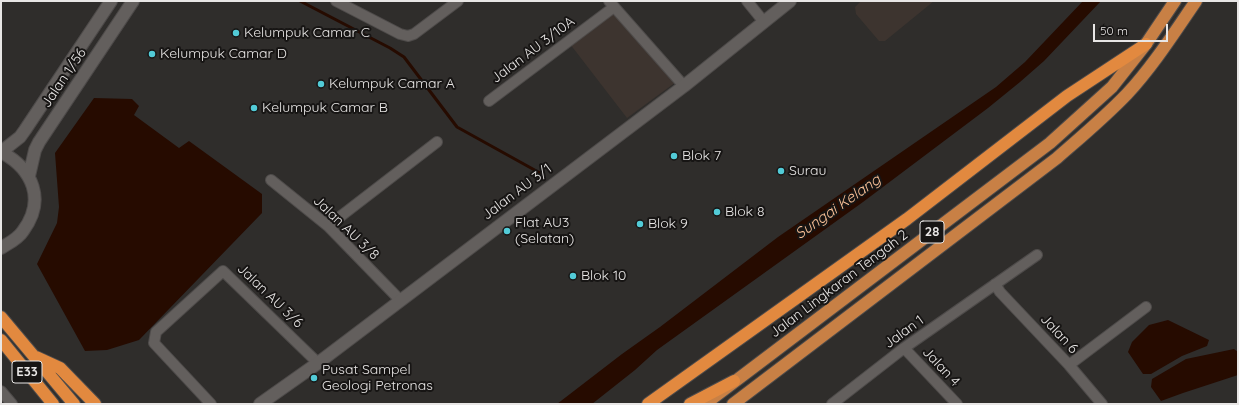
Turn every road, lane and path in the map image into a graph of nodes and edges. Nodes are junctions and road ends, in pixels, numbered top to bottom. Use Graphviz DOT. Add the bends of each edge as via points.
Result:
graph roads {
  1 [pos="111,1"];
  2 [pos="133,1"];
  3 [pos="336,1"];
  4 [pos="458,1"];
  5 [pos="747,1"];
  6 [pos="790,1"];
  7 [pos="1175,1"];
  8 [pos="1196,1"];
  9 [pos="611,4"];
  10 [pos="764,22"];
  11 [pos="1146,44"];
  12 [pos="684,86"];
  13 [pos="489,101"];
  14 [pos="437,142"];
  15 [pos="1,152"];
  16 [pos="29,176"];
  17 [pos="270,180"];
  18 [pos="328,226"];
  19 [pos="1,248"];
  20 [pos="1037,255"];
  21 [pos="995,284"];
  22 [pos="400,300"];
  23 [pos="1146,307"];
  24 [pos="1,317"];
  25 [pos="1,340"];
  26 [pos="904,348"];
  27 [pos="32,355"];
  28 [pos="318,363"];
  29 [pos="1069,365"];
  30 [pos="734,381"];
  31 [pos="1,391"];
  32 [pos="12,404"];
  33 [pos="53,404"];
  34 [pos="74,404"];
  35 [pos="95,404"];
  36 [pos="211,404"];
  37 [pos="260,404"];
  38 [pos="648,404"];
  39 [pos="690,404"];
  40 [pos="704,404"];
  41 [pos="733,404"];
  42 [pos="832,404"];
  43 [pos="957,404"];
  44 [pos="1102,404"];
  1 -- 15 [label="main road, Jalan 1/56" via="20,137"];
  2 -- 16 [label="main road, Jalan 1/56" via="39,142"];
  3 -- 4 [label="street" via="408,36"];
  5 -- 10 [label="street"];
  6 -- 10 [label="main road, Jalan AU 3/1"];
  7 -- 11 [label="highway, Jalan Lingkaran Tengah 2 / 28"];
  8 -- 41 [label="highway, 28" via="1159,55 1127,94 1057,158"];
  9 -- 12 [label="street"];
  9 -- 13 [label="street, Jalan AU 3/10A"];
  10 -- 12 [label="main road, Jalan AU 3/1"];
  11 -- 30 [label="highway, Jalan Lingkaran Tengah 2 / 28" via="1112,87 1050,142"];
  11 -- 38 [label="highway" via="1067,96 907,219"];
  12 -- 22 [label="main road, Jalan AU 3/1"];
  14 -- 18 [label="street"];
  15 -- 16 [label="main road" via="17,162"];
  16 -- 19 [label="main road" via="34,192 31,217 23,232"];
  17 -- 18 [label="street, Jalan AU 3/8"];
  18 -- 22 [label="street, Jalan AU 3/8"];
  20 -- 21 [label="street, Jalan 1"];
  21 -- 26 [label="street, Jalan 1"];
  21 -- 29 [label="street, Jalan 6"];
  22 -- 28 [label="main road, Jalan AU 3/1"];
  23 -- 29 [label="street"];
  24 -- 27 [label="highway"];
  25 -- 33 [label="highway, E33"];
  26 -- 42 [label="street, Jalan 1"];
  26 -- 43 [label="street, Jalan 4"];
  27 -- 34 [label="highway"];
  27 -- 35 [label="highway" via="60,368"];
  28 -- 36 [label="street, Jalan AU 3/6" via="223,271 156,332 154,343"];
  28 -- 37 [label="main road, Jalan AU 3/1"];
  29 -- 44 [label="street, Jalan 6"];
  30 -- 39 [label="highway"];
  30 -- 40 [label="highway, Jalan Lingkaran Tengah 2 / 28"];
  31 -- 32 [label="street"];
}
